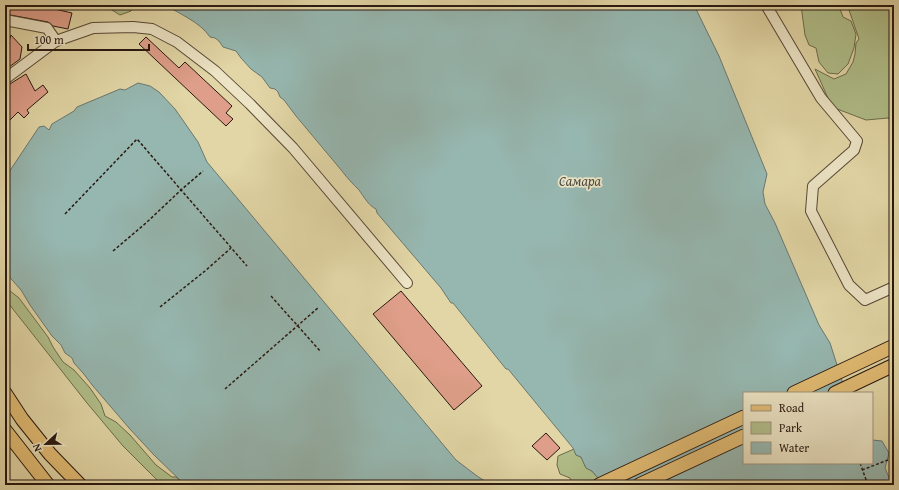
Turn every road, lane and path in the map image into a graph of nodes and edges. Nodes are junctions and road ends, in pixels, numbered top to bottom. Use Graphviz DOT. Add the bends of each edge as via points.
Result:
graph roads {
  1 [pos="766,5"];
  2 [pos="5,20"];
  3 [pos="56,41"];
  4 [pos="5,79"];
  5 [pos="203,171"];
  6 [pos="181,190"];
  7 [pos="65,214"];
  8 [pos="231,248"];
  9 [pos="113,251"];
  10 [pos="247,266"];
  11 [pos="407,283"];
  12 [pos="894,287"];
  13 [pos="271,296"];
  14 [pos="160,307"];
  15 [pos="319,307"];
  16 [pos="298,326"];
  17 [pos="894,346"];
  18 [pos="321,352"];
  19 [pos="894,365"];
  20 [pos="225,389"];
  21 [pos="796,392"];
  22 [pos="837,392"];
  23 [pos="5,393"];
  24 [pos="743,417"];
  25 [pos="5,430"];
  26 [pos="743,436"];
  27 [pos="888,460"];
  28 [pos="860,464"];
  29 [pos="862,470"];
  30 [pos="48,485"];
  31 [pos="80,485"];
  32 [pos="599,485"];
  33 [pos="639,485"];
  34 [pos="868,485"];
  1 -- 12 [label="street" via="821,98 857,141 854,150 813,186 811,211 849,285 866,300"];
  2 -- 3 [label="street" via="47,28"];
  3 -- 4 [label="street"];
  3 -- 11 [label="street" via="93,28 133,27 152,29 177,42 215,71 293,148"];
  5 -- 6 [label="path"];
  6 -- 7 [label="path" via="137,140"];
  6 -- 8 [label="path"];
  6 -- 9 [label="path"];
  8 -- 10 [label="path"];
  8 -- 14 [label="path"];
  13 -- 16 [label="path"];
  15 -- 16 [label="path"];
  16 -- 18 [label="path"];
  16 -- 20 [label="path"];
  17 -- 21 [label="main road"];
  19 -- 22 [label="main road"];
  23 -- 31 [label="main road" via="50,454"];
  24 -- 32 [label="main road"];
  25 -- 30 [label="main road"];
  26 -- 33 [label="main road"];
  27 -- 29 [label="path"];
  28 -- 29 [label="path"];
  29 -- 34 [label="path"];
}
